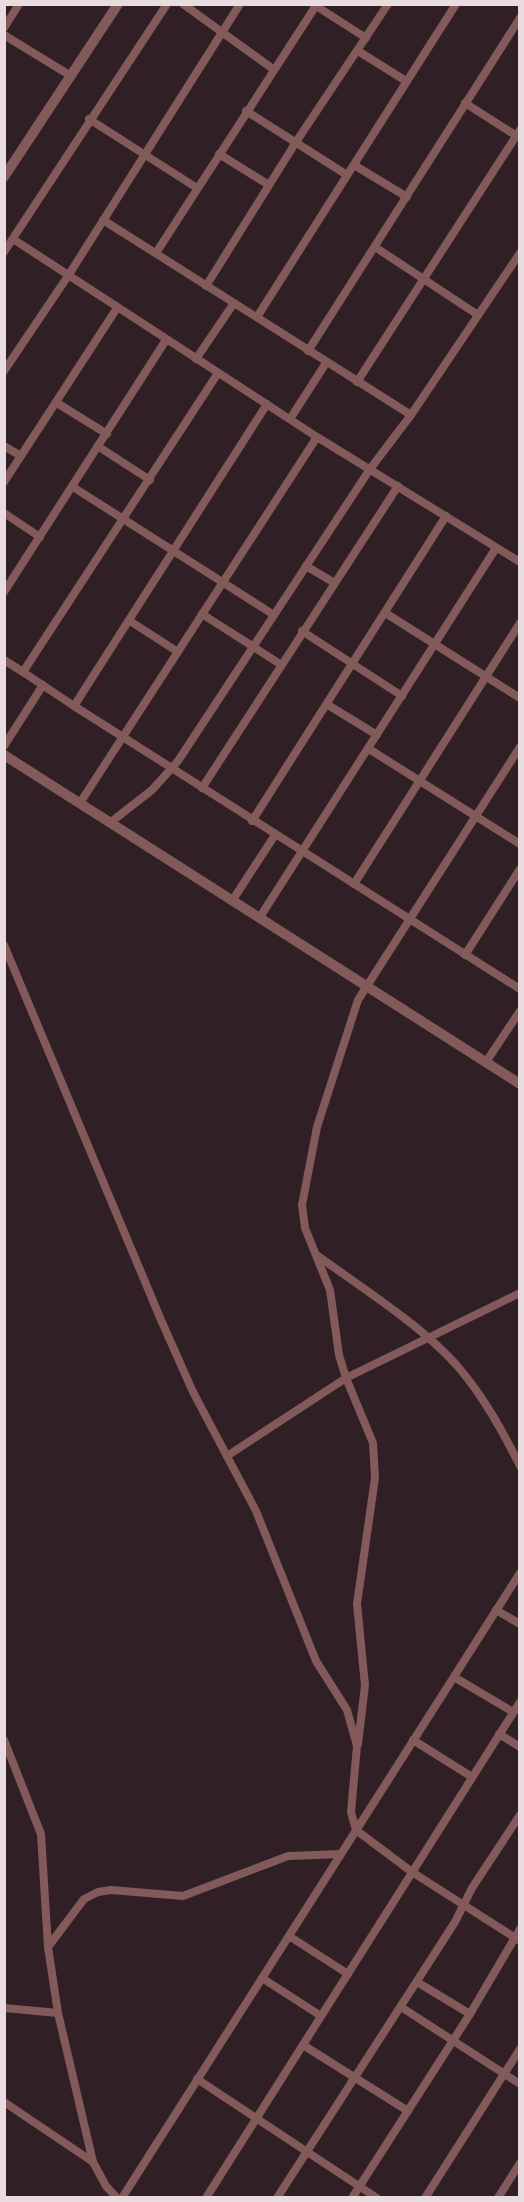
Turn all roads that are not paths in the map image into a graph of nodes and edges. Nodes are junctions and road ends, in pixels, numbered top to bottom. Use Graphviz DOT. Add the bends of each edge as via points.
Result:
graph roads {
  1 [pos="19,4"];
  2 [pos="118,4"];
  3 [pos="167,4"];
  4 [pos="183,4"];
  5 [pos="240,4"];
  6 [pos="388,4"];
  7 [pos="456,4"];
  8 [pos="315,5"];
  9 [pos="519,18"];
  10 [pos="4,28"];
  11 [pos="221,33"];
  12 [pos="4,34"];
  13 [pos="366,38"];
  14 [pos="358,51"];
  15 [pos="273,69"];
  16 [pos="71,76"];
  17 [pos="406,81"];
  18 [pos="465,103"];
  19 [pos="246,111"];
  20 [pos="89,119"];
  21 [pos="518,135"];
  22 [pos="296,142"];
  23 [pos="145,154"];
  24 [pos="219,154"];
  25 [pos="354,165"];
  26 [pos="347,176"];
  27 [pos="4,177"];
  28 [pos="269,185"];
  29 [pos="196,188"];
  30 [pos="407,197"];
  31 [pos="103,220"];
  32 [pos="13,239"];
  33 [pos="375,247"];
  34 [pos="4,252"];
  35 [pos="156,253"];
  36 [pos="519,253"];
  37 [pos="68,276"];
  38 [pos="423,280"];
  39 [pos="206,286"];
  40 [pos="234,303"];
  41 [pos="117,308"];
  42 [pos="478,315"];
  43 [pos="257,317"];
  44 [pos="166,340"];
  45 [pos="308,351"];
  46 [pos="196,358"];
  47 [pos="326,363"];
  48 [pos="4,371"];
  49 [pos="218,373"];
  50 [pos="357,382"];
  51 [pos="57,403"];
  52 [pos="267,404"];
  53 [pos="411,415"];
  54 [pos="290,419"];
  55 [pos="107,434"];
  56 [pos="317,437"];
  57 [pos="4,446"];
  58 [pos="99,447"];
  59 [pos="21,456"];
  60 [pos="370,469"];
  61 [pos="150,480"];
  62 [pos="4,482"];
  63 [pos="398,486"];
  64 [pos="73,487"];
  65 [pos="4,513"];
  66 [pos="446,516"];
  67 [pos="124,520"];
  68 [pos="40,537"];
  69 [pos="496,548"];
  70 [pos="174,551"];
  71 [pos="519,562"];
  72 [pos="306,566"];
  73 [pos="222,582"];
  74 [pos="333,582"];
  75 [pos="4,592"];
  76 [pos="202,614"];
  77 [pos="387,614"];
  78 [pos="274,615"];
  79 [pos="130,621"];
  80 [pos="519,623"];
  81 [pos="302,631"];
  82 [pos="435,645"];
  83 [pos="254,647"];
  84 [pos="178,652"];
  85 [pos="8,662"];
  86 [pos="280,664"];
  87 [pos="354,665"];
  88 [pos="23,672"];
  89 [pos="4,674"];
  90 [pos="486,677"];
  91 [pos="43,686"];
  92 [pos="402,696"];
  93 [pos="519,698"];
  94 [pos="328,705"];
  95 [pos="74,706"];
  96 [pos="377,735"];
  97 [pos="122,737"];
  98 [pos="4,746"];
  99 [pos="519,747"];
  100 [pos="369,749"];
  101 [pos="4,755"];
  102 [pos="172,769"];
  103 [pos="419,782"];
  104 [pos="202,788"];
  105 [pos="80,803"];
  106 [pos="475,817"];
  107 [pos="252,821"];
  108 [pos="111,822"];
  109 [pos="275,835"];
  110 [pos="519,844"];
  111 [pos="303,853"];
  112 [pos="519,869"];
  113 [pos="354,884"];
  114 [pos="232,900"];
  115 [pos="260,917"];
  116 [pos="412,920"];
  117 [pos="4,945"];
  118 [pos="465,955"];
  119 [pos="367,986"];
  120 [pos="518,986"];
  121 [pos="519,1011"];
  122 [pos="486,1062"];
  123 [pos="519,1084"];
  124 [pos="318,1256"];
  125 [pos="519,1293"];
  126 [pos="426,1337"];
  127 [pos="346,1378"];
  128 [pos="227,1456"];
  129 [pos="519,1466"];
  130 [pos="519,1573"];
  131 [pos="496,1610"];
  132 [pos="519,1624"];
  133 [pos="454,1677"];
  134 [pos="519,1701"];
  135 [pos="513,1712"];
  136 [pos="499,1734"];
  137 [pos="4,1740"];
  138 [pos="413,1740"];
  139 [pos="357,1746"];
  140 [pos="519,1747"];
  141 [pos="472,1777"];
  142 [pos="519,1815"];
  143 [pos="356,1830"];
  144 [pos="341,1854"];
  145 [pos="412,1872"];
  146 [pos="464,1906"];
  147 [pos="519,1929"];
  148 [pos="288,1936"];
  149 [pos="517,1940"];
  150 [pos="48,1947"];
  151 [pos="348,1974"];
  152 [pos="261,1978"];
  153 [pos="417,1982"];
  154 [pos="401,2007"];
  155 [pos="4,2008"];
  156 [pos="58,2013"];
  157 [pos="470,2014"];
  158 [pos="321,2016"];
  159 [pos="453,2040"];
  160 [pos="303,2045"];
  161 [pos="519,2049"];
  162 [pos="504,2074"];
  163 [pos="355,2078"];
  164 [pos="197,2079"];
  165 [pos="519,2084"];
  166 [pos="4,2102"];
  167 [pos="408,2111"];
  168 [pos="256,2118"];
  169 [pos="307,2151"];
  170 [pos="93,2162"];
  171 [pos="519,2163"];
  172 [pos="359,2186"];
  173 [pos="117,2198"];
  174 [pos="122,2198"];
  175 [pos="206,2198"];
  176 [pos="277,2198"];
  177 [pos="352,2198"];
  178 [pos="377,2198"];
  179 [pos="425,2198"];
  180 [pos="498,2198"];
  1 -- 10 [label="street"];
  2 -- 16 [label="street"];
  3 -- 20 [label="street"];
  4 -- 11 [label="street"];
  5 -- 11 [label="street"];
  6 -- 13 [label="street"];
  7 -- 17 [label="street"];
  8 -- 13 [label="street"];
  8 -- 15 [label="street"];
  9 -- 18 [label="street"];
  11 -- 15 [label="street"];
  11 -- 23 [label="street"];
  12 -- 16 [label="street"];
  13 -- 14 [label="street"];
  14 -- 17 [label="street"];
  14 -- 22 [label="street"];
  15 -- 19 [label="street"];
  16 -- 27 [label="street"];
  17 -- 25 [label="street"];
  18 -- 21 [label="street"];
  18 -- 30 [label="street"];
  19 -- 22 [label="street"];
  19 -- 24 [label="street"];
  20 -- 23 [label="street"];
  20 -- 32 [label="street"];
  21 -- 38 [label="street"];
  22 -- 26 [label="street"];
  22 -- 28 [label="street"];
  23 -- 29 [label="street"];
  23 -- 31 [label="street"];
  24 -- 28 [label="street"];
  24 -- 29 [label="street"];
  25 -- 26 [label="street"];
  25 -- 30 [label="street"];
  26 -- 43 [label="street"];
  28 -- 39 [label="street"];
  29 -- 35 [label="street"];
  30 -- 33 [label="street"];
  31 -- 35 [label="street"];
  31 -- 37 [label="street"];
  32 -- 34 [label="street"];
  32 -- 37 [label="street"];
  33 -- 38 [label="street"];
  33 -- 45 [label="street"];
  35 -- 39 [label="street"];
  36 -- 42 [label="street"];
  37 -- 41 [label="street"];
  37 -- 48 [label="street"];
  38 -- 42 [label="street"];
  38 -- 50 [label="street"];
  39 -- 40 [label="street"];
  40 -- 43 [label="street"];
  40 -- 46 [label="street"];
  41 -- 44 [label="street"];
  41 -- 51 [label="street"];
  42 -- 53 [label="street"];
  43 -- 45 [label="street"];
  44 -- 46 [label="street"];
  44 -- 55 [label="street"];
  45 -- 47 [label="street"];
  46 -- 49 [label="street"];
  47 -- 50 [label="street"];
  47 -- 54 [label="street"];
  49 -- 52 [label="street"];
  49 -- 61 [label="street"];
  50 -- 53 [label="street"];
  51 -- 55 [label="street"];
  51 -- 59 [label="street"];
  52 -- 54 [label="street"];
  52 -- 70 [label="street"];
  53 -- 60 [label="street"];
  54 -- 56 [label="street"];
  55 -- 58 [label="street"];
  56 -- 60 [label="street"];
  56 -- 73 [label="street"];
  57 -- 59 [label="street"];
  58 -- 61 [label="street"];
  58 -- 64 [label="street"];
  59 -- 62 [label="street"];
  60 -- 63 [label="street"];
  60 -- 72 [label="street"];
  61 -- 67 [label="street"];
  63 -- 66 [label="street"];
  63 -- 74 [label="street"];
  64 -- 67 [label="street"];
  64 -- 68 [label="street"];
  65 -- 68 [label="street"];
  66 -- 69 [label="street"];
  66 -- 77 [label="street"];
  67 -- 70 [label="street"];
  67 -- 88 [label="street"];
  68 -- 75 [label="street"];
  69 -- 71 [label="street"];
  69 -- 82 [label="street"];
  70 -- 73 [label="street"];
  70 -- 79 [label="street"];
  72 -- 74 [label="street"];
  72 -- 78 [label="street"];
  73 -- 76 [label="street"];
  73 -- 78 [label="street"];
  74 -- 81 [label="street"];
  76 -- 83 [label="street"];
  76 -- 84 [label="street"];
  77 -- 82 [label="street"];
  77 -- 87 [label="street"];
  78 -- 83 [label="street"];
  79 -- 84 [label="street"];
  79 -- 95 [label="street"];
  80 -- 90 [label="street"];
  81 -- 86 [label="street"];
  81 -- 87 [label="street"];
  82 -- 90 [label="street"];
  82 -- 92 [label="street"];
  83 -- 86 [label="street"];
  83 -- 102 [label="street"];
  84 -- 97 [label="street"];
  85 -- 88 [label="street"];
  85 -- 89 [label="street"];
  86 -- 104 [label="street"];
  87 -- 92 [label="street"];
  87 -- 94 [label="street"];
  88 -- 91 [label="street"];
  90 -- 93 [label="street"];
  90 -- 103 [label="street"];
  91 -- 95 [label="street"];
  91 -- 98 [label="street"];
  92 -- 96 [label="street"];
  94 -- 96 [label="street"];
  94 -- 107 [label="street"];
  95 -- 97 [label="street"];
  96 -- 100 [label="street"];
  97 -- 102 [label="street"];
  97 -- 105 [label="street"];
  99 -- 106 [label="street"];
  100 -- 103 [label="street"];
  100 -- 111 [label="street"];
  101 -- 105 [label="street"];
  102 -- 104 [label="street"];
  102 -- 108 [label="street"];
  103 -- 106 [label="street"];
  103 -- 113 [label="street"];
  104 -- 107 [label="street"];
  105 -- 108 [label="street"];
  106 -- 110 [label="street"];
  106 -- 116 [label="street"];
  107 -- 109 [label="street"];
  108 -- 114 [label="street"];
  109 -- 111 [label="street"];
  109 -- 114 [label="street"];
  111 -- 113 [label="street"];
  111 -- 115 [label="street"];
  112 -- 118 [label="street"];
  113 -- 116 [label="street"];
  114 -- 115 [label="street"];
  115 -- 119 [label="street"];
  116 -- 118 [label="street"];
  116 -- 119 [label="street"];
  117 -- 128 [label="street" via="161,1320"];
  118 -- 120 [label="street"];
  119 -- 122 [label="street"];
  119 -- 124 [label="street" via="353,1012 337,1060 306,1178 302,1219"];
  121 -- 122 [label="street"];
  122 -- 123 [label="street"];
  124 -- 126 [label="street"];
  124 -- 127 [label="street" via="330,1290"];
  125 -- 126 [label="street"];
  126 -- 127 [label="street"];
  126 -- 129 [label="street" via="466,1377 501,1428"];
  127 -- 128 [label="street"];
  127 -- 139 [label="street" via="368,1426 375,1461 357,1604 366,1684"];
  128 -- 139 [label="street" via="256,1511 316,1661 347,1710"];
  130 -- 131 [label="street"];
  131 -- 132 [label="street"];
  131 -- 133 [label="street"];
  133 -- 135 [label="street"];
  133 -- 138 [label="street"];
  134 -- 135 [label="street"];
  135 -- 136 [label="street"];
  136 -- 140 [label="street"];
  136 -- 141 [label="street"];
  137 -- 150 [label="street" via="41,1834"];
  138 -- 141 [label="street"];
  138 -- 143 [label="street"];
  139 -- 143 [label="street" via="351,1812"];
  141 -- 145 [label="street"];
  142 -- 146 [label="street"];
  143 -- 144 [label="street"];
  143 -- 145 [label="street"];
  144 -- 148 [label="street"];
  144 -- 150 [label="street" via="288,1856 183,1896 98,1892 84,1899"];
  145 -- 146 [label="street"];
  145 -- 151 [label="street"];
  146 -- 149 [label="street"];
  146 -- 153 [label="street"];
  147 -- 149 [label="street"];
  148 -- 151 [label="street"];
  148 -- 152 [label="street"];
  149 -- 157 [label="street"];
  150 -- 156 [label="street"];
  151 -- 158 [label="street"];
  152 -- 158 [label="street"];
  152 -- 164 [label="street"];
  153 -- 154 [label="street"];
  153 -- 157 [label="street"];
  154 -- 159 [label="street"];
  154 -- 163 [label="street"];
  155 -- 156 [label="street"];
  156 -- 170 [label="street"];
  157 -- 159 [label="street"];
  158 -- 160 [label="street"];
  159 -- 162 [label="street"];
  159 -- 167 [label="street"];
  160 -- 163 [label="street"];
  160 -- 168 [label="street"];
  161 -- 162 [label="street"];
  162 -- 165 [label="street"];
  162 -- 179 [label="street"];
  163 -- 167 [label="street"];
  163 -- 169 [label="street"];
  164 -- 168 [label="street"];
  164 -- 174 [label="street"];
  166 -- 170 [label="street"];
  167 -- 172 [label="street"];
  168 -- 169 [label="street"];
  168 -- 175 [label="street"];
  169 -- 172 [label="street"];
  169 -- 176 [label="street"];
  170 -- 173 [label="street"];
  171 -- 180 [label="street"];
  172 -- 177 [label="street"];
  172 -- 178 [label="street"];
}
